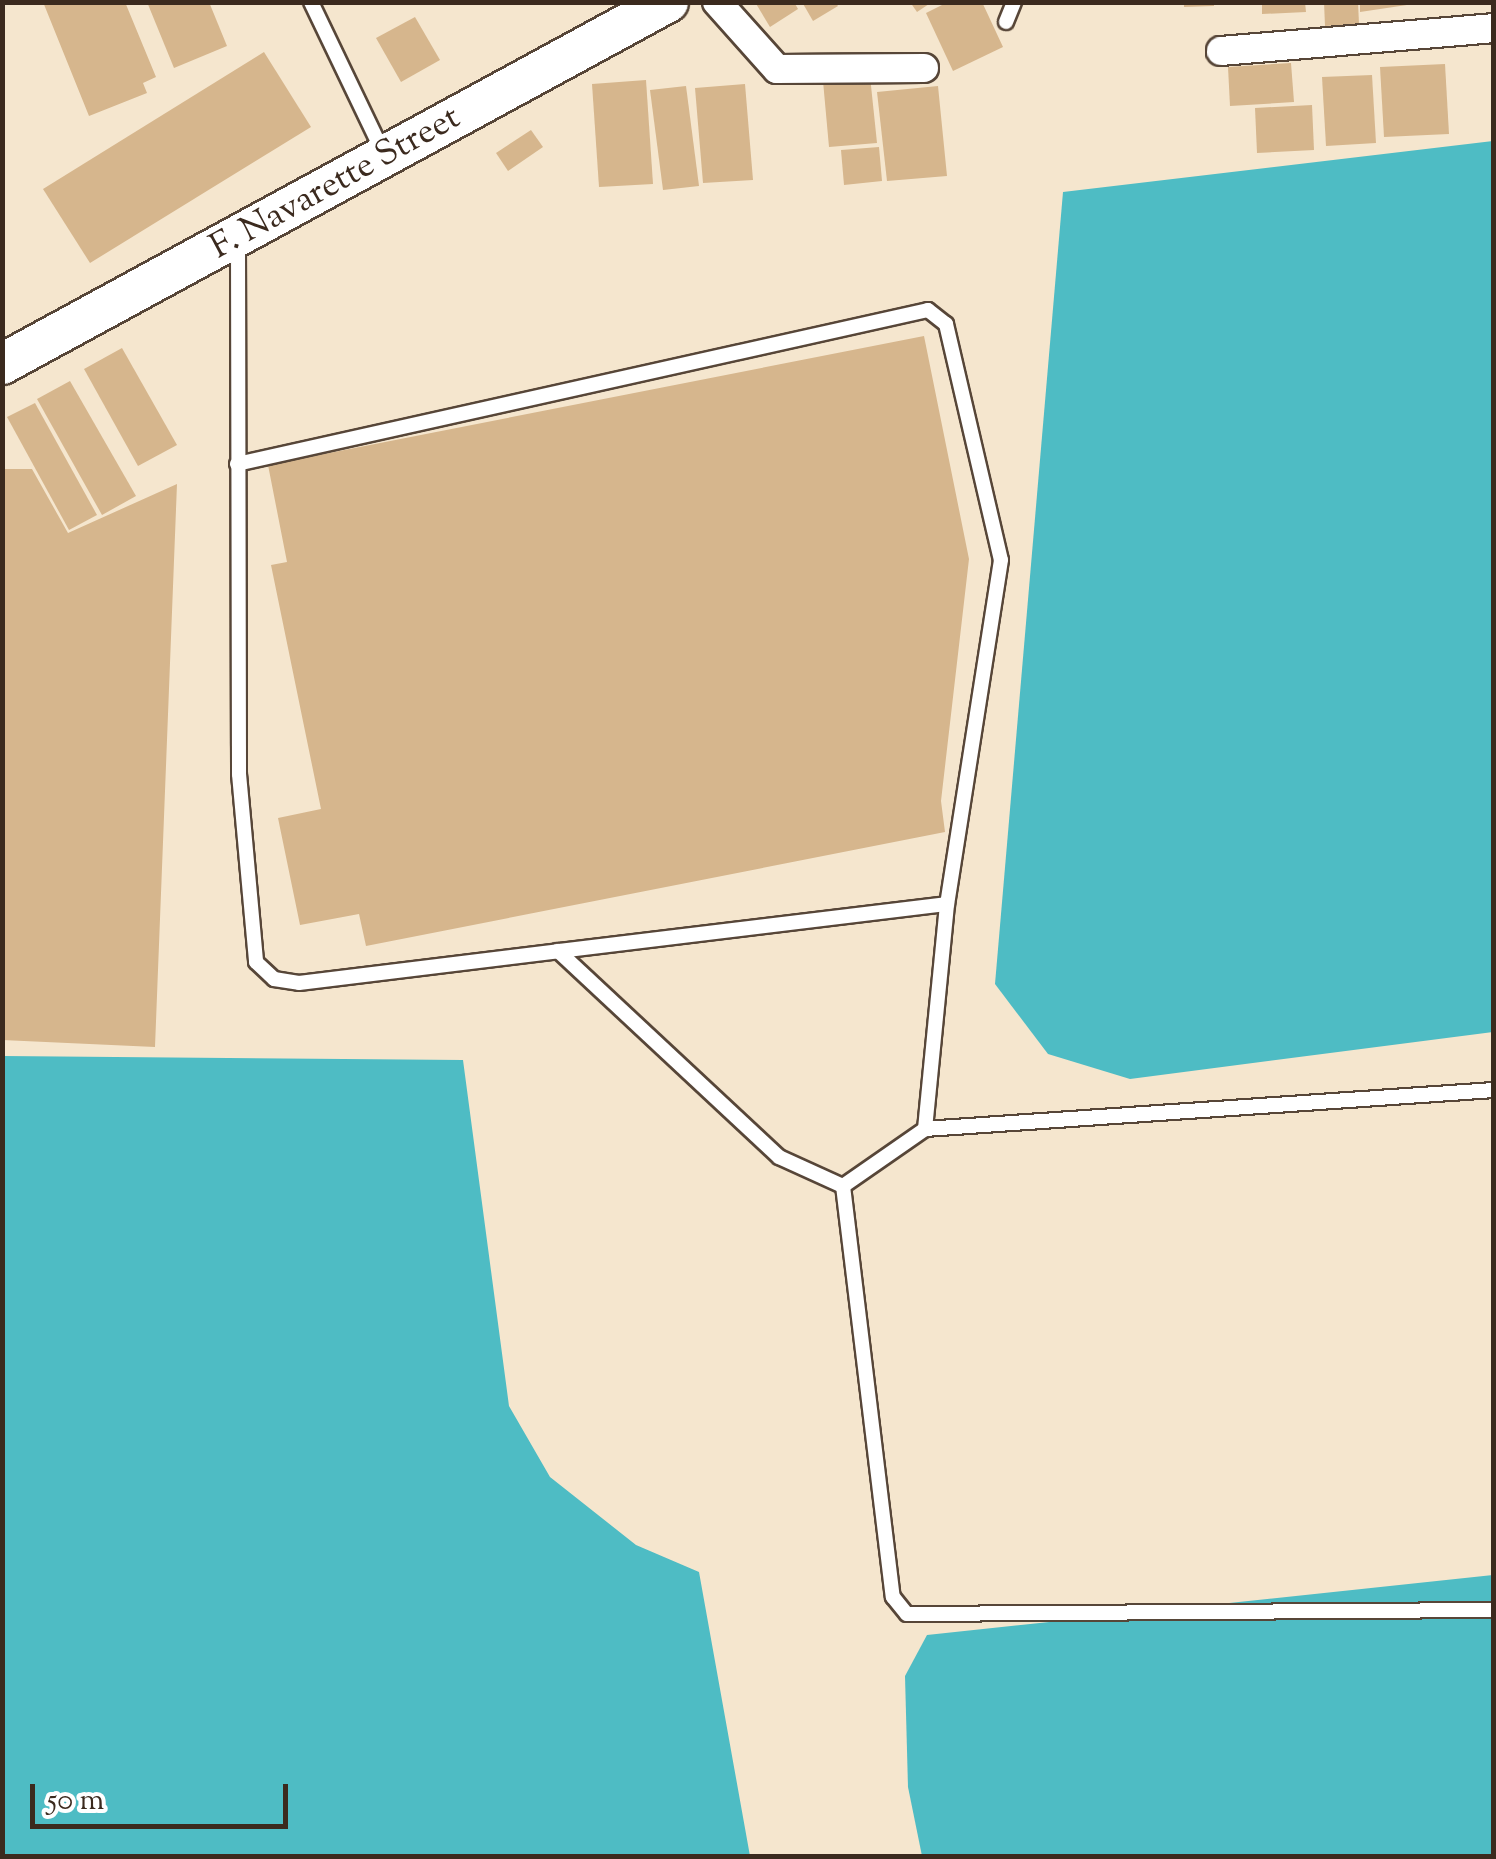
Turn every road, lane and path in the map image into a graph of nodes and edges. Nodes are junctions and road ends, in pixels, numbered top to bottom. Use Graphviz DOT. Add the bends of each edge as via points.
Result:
graph roads {
  1 [pos="311,2"];
  2 [pos="668,2"];
  3 [pos="716,2"];
  4 [pos="1014,2"];
  5 [pos="1463,15"];
  6 [pos="1006,22"];
  7 [pos="1494,28"];
  8 [pos="1220,51"];
  9 [pos="924,68"];
  10 [pos="385,157"];
  11 [pos="238,237"];
  12 [pos="2,364"];
  13 [pos="238,464"];
  14 [pos="947,904"];
  15 [pos="558,951"];
  16 [pos="1494,1090"];
  17 [pos="925,1129"];
  18 [pos="843,1186"];
  19 [pos="1494,1610"];
  1 -- 10 [label="lane"];
  2 -- 10 [label="main road, F. Navarette Street"];
  3 -- 9 [label="street" via="777,68"];
  4 -- 6 [label="lane"];
  5 -- 7 [label="street"];
  5 -- 8 [label="street"];
  10 -- 11 [label="main road, F. Navarette Street"];
  11 -- 12 [label="main road, F. Navarette Street"];
  11 -- 13 [label="lane"];
  13 -- 14 [label="lane" via="928,310 946,324 1001,560"];
  13 -- 15 [label="lane" via="239,774 256,962 274,979 299,983"];
  14 -- 15 [label="lane"];
  14 -- 17 [label="lane"];
  15 -- 18 [label="lane" via="780,1158"];
  16 -- 17 [label="lane"];
  17 -- 18 [label="lane"];
  18 -- 19 [label="lane" via="892,1597 907,1614"];
}
